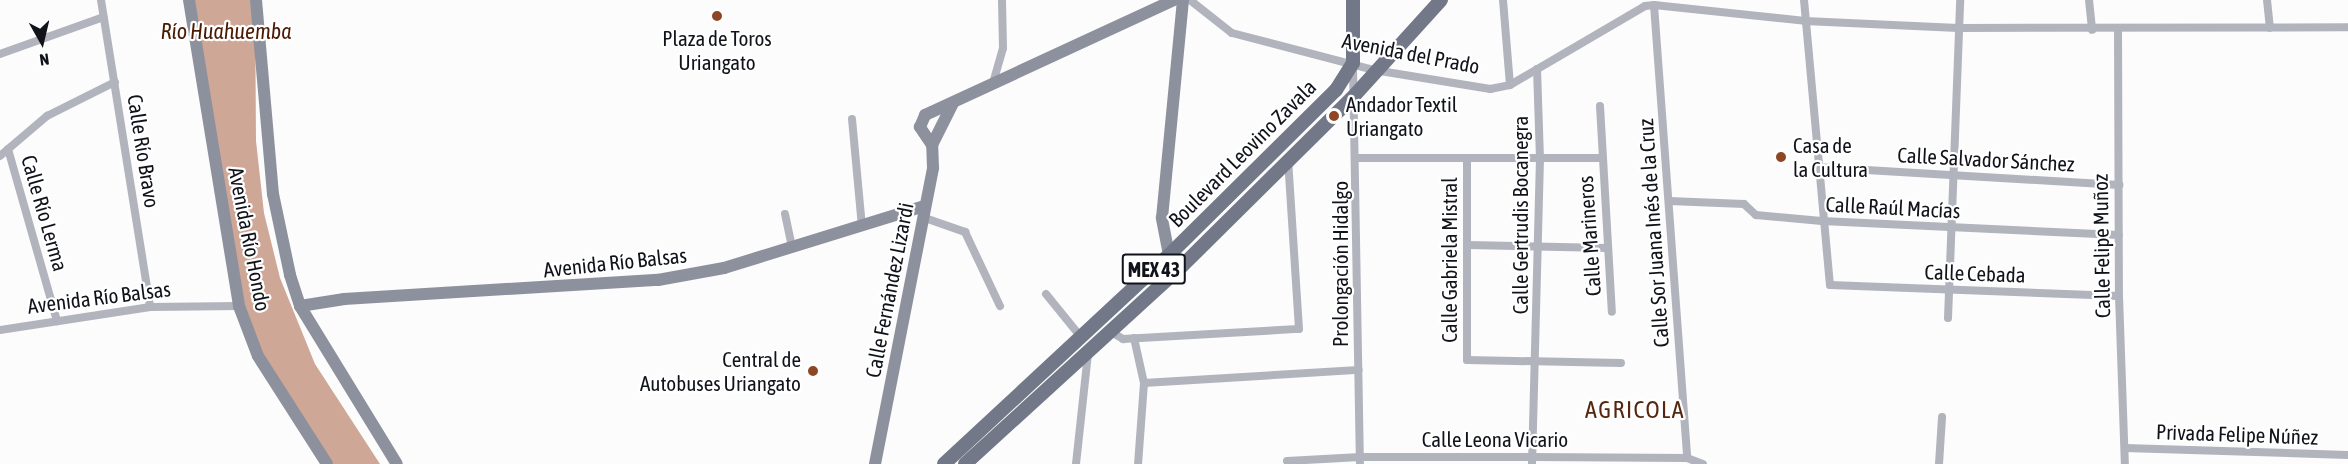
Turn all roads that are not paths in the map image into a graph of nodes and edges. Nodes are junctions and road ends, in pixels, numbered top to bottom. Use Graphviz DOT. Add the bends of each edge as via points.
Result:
graph roads {
  1 [pos="101,0"];
  2 [pos="189,0"];
  3 [pos="256,0"];
  4 [pos="1002,0"];
  5 [pos="1174,0"];
  6 [pos="1183,0"];
  7 [pos="1190,0"];
  8 [pos="1353,0"];
  9 [pos="1441,0"];
  10 [pos="1503,0"];
  11 [pos="1804,0"];
  12 [pos="1960,0"];
  13 [pos="2089,0"];
  14 [pos="2267,0"];
  15 [pos="1654,4"];
  16 [pos="104,17"];
  17 [pos="1805,21"];
  18 [pos="2348,27"];
  19 [pos="1958,28"];
  20 [pos="2118,28"];
  21 [pos="2270,28"];
  22 [pos="2092,30"];
  23 [pos="0,54"];
  24 [pos="1353,63"];
  25 [pos="1537,69"];
  26 [pos="1374,70"];
  27 [pos="115,82"];
  28 [pos="993,84"];
  29 [pos="1510,85"];
  30 [pos="1353,97"];
  31 [pos="953,103"];
  32 [pos="1600,106"];
  33 [pos="852,119"];
  34 [pos="932,145"];
  35 [pos="8,149"];
  36 [pos="0,156"];
  37 [pos="1358,158"];
  38 [pos="1602,158"];
  39 [pos="1540,159"];
  40 [pos="1467,160"];
  41 [pos="1288,161"];
  42 [pos="1264,162"];
  43 [pos="1816,167"];
  44 [pos="1275,174"];
  45 [pos="1953,174"];
  46 [pos="2119,185"];
  47 [pos="1669,201"];
  48 [pos="923,211"];
  49 [pos="785,214"];
  50 [pos="1822,221"];
  51 [pos="862,226"];
  52 [pos="1950,228"];
  53 [pos="2119,235"];
  54 [pos="1468,245"];
  55 [pos="1538,246"];
  56 [pos="792,248"];
  57 [pos="1608,248"];
  58 [pos="1169,255"];
  59 [pos="1182,266"];
  60 [pos="1948,290"];
  61 [pos="1046,294"];
  62 [pos="2119,296"];
  63 [pos="238,306"];
  64 [pos="300,306"];
  65 [pos="1000,306"];
  66 [pos="150,307"];
  67 [pos="1612,312"];
  68 [pos="1948,318"];
  69 [pos="57,321"];
  70 [pos="0,330"];
  71 [pos="1113,333"];
  72 [pos="1081,337"];
  73 [pos="1134,338"];
  74 [pos="1088,352"];
  75 [pos="1538,361"];
  76 [pos="1621,363"];
  77 [pos="1359,370"];
  78 [pos="1144,383"];
  79 [pos="1942,417"];
  80 [pos="2125,448"];
  81 [pos="2348,456"];
  82 [pos="1687,458"];
  83 [pos="1360,460"];
  84 [pos="1532,460"];
  85 [pos="1287,461"];
  86 [pos="327,464"];
  87 [pos="397,464"];
  88 [pos="875,464"];
  89 [pos="944,464"];
  90 [pos="965,464"];
  91 [pos="1076,464"];
  92 [pos="1137,464"];
  93 [pos="1703,464"];
  94 [pos="1939,464"];
  95 [pos="2125,464"];
  1 -- 16 [label="street, Calle Río Bravo"];
  2 -- 63 [label="street, Avenida Río Hondo"];
  3 -- 64 [label="street" via="273,194 283,250"];
  4 -- 28 [label="street" via="1003,48"];
  5 -- 28 [label="street"];
  6 -- 58 [label="street" via="1162,218"];
  7 -- 24 [label="street, Avenida del Prado" via="1232,33"];
  8 -- 24 [label="main road"];
  9 -- 26 [label="main road, MEX 43"];
  10 -- 29 [label="street"];
  11 -- 17 [label="street"];
  12 -- 19 [label="street"];
  13 -- 22 [label="street"];
  14 -- 21 [label="street"];
  15 -- 17 [label="street"];
  15 -- 25 [label="street, Avenida del Prado"];
  15 -- 47 [label="street, Calle Sor Juana Inés de la Cruz"];
  16 -- 23 [label="street"];
  16 -- 27 [label="street, Calle Río Bravo"];
  17 -- 19 [label="street"];
  17 -- 43 [label="street"];
  18 -- 21 [label="street"];
  19 -- 22 [label="street"];
  19 -- 45 [label="street"];
  20 -- 21 [label="street"];
  20 -- 22 [label="street"];
  20 -- 46 [label="street, Calle Felipe Muñoz"];
  24 -- 26 [label="street, Avenida del Prado"];
  24 -- 30 [label="street, Prolongación Hidalgo"];
  24 -- 42 [label="main road, Boulevard Leovino Zavala / MEX 43" via="1336,90"];
  25 -- 29 [label="street, Avenida del Prado"];
  25 -- 39 [label="street, Calle Gertrudis Bocanegra"];
  26 -- 29 [label="street, Avenida del Prado" via="1490,89"];
  26 -- 30 [label="main road, Boulevard Leovino Zavala / MEX 43"];
  27 -- 35 [label="street" via="47,116"];
  27 -- 66 [label="street, Calle Río Bravo"];
  28 -- 31 [label="street"];
  30 -- 37 [label="street, Prolongación Hidalgo"];
  30 -- 41 [label="main road, Boulevard Leovino Zavala / MEX 43"];
  31 -- 34 [label="street"];
  31 -- 34 [label="street" via="925,115 920,127"];
  32 -- 38 [label="street, Calle Marineros"];
  33 -- 51 [label="street"];
  34 -- 48 [label="street, Calle Fernández Lizardi" via="933,168"];
  35 -- 36 [label="street"];
  35 -- 69 [label="street, Calle Río Lerma"];
  37 -- 40 [label="street"];
  37 -- 77 [label="street, Prolongación Hidalgo"];
  38 -- 39 [label="street"];
  38 -- 57 [label="street, Calle Marineros"];
  39 -- 40 [label="street"];
  39 -- 55 [label="street, Calle Gertrudis Bocanegra"];
  40 -- 54 [label="street, Calle Gabriela Mistral"];
  41 -- 44 [label="main road, Boulevard Leovino Zavala / MEX 43"];
  41 -- 73 [label="street" via="1299,329"];
  42 -- 44 [label="main road"];
  42 -- 58 [label="main road, Boulevard Leovino Zavala / MEX 43"];
  43 -- 45 [label="street, Calle Salvador Sánchez"];
  43 -- 50 [label="street"];
  44 -- 59 [label="main road, Boulevard Leovino Zavala / MEX 43"];
  45 -- 46 [label="street, Calle Salvador Sánchez"];
  45 -- 52 [label="street"];
  46 -- 53 [label="street, Calle Felipe Muñoz"];
  47 -- 50 [label="street, Calle Raúl Macías" via="1744,204 1756,215"];
  47 -- 82 [label="street, Calle Sor Juana Inés de la Cruz"];
  48 -- 51 [label="street, Avenida Río Balsas"];
  48 -- 65 [label="street" via="965,232"];
  48 -- 88 [label="street, Calle Fernández Lizardi"];
  49 -- 56 [label="street"];
  50 -- 52 [label="street, Calle Raúl Macías"];
  50 -- 60 [label="street, Calle Cebada" via="1830,285"];
  51 -- 56 [label="street, Avenida Río Balsas"];
  52 -- 53 [label="street, Calle Raúl Macías"];
  52 -- 60 [label="street"];
  53 -- 62 [label="street, Calle Felipe Muñoz"];
  54 -- 55 [label="street"];
  54 -- 75 [label="street, Calle Gabriela Mistral" via="1467,360"];
  55 -- 57 [label="street"];
  55 -- 75 [label="street, Calle Gertrudis Bocanegra"];
  56 -- 64 [label="street, Avenida Río Balsas" via="724,268 658,280 344,299"];
  57 -- 67 [label="street, Calle Marineros"];
  58 -- 59 [label="street"];
  58 -- 72 [label="main road, Boulevard Leovino Zavala / MEX 43"];
  59 -- 71 [label="main road, Boulevard Leovino Zavala / MEX 43"];
  60 -- 62 [label="street, Calle Cebada"];
  60 -- 68 [label="street"];
  61 -- 72 [label="street"];
  62 -- 80 [label="street, Calle Felipe Muñoz"];
  63 -- 66 [label="street, Avenida Río Balsas"];
  63 -- 86 [label="street, Avenida Río Hondo" via="258,356"];
  64 -- 87 [label="street"];
  66 -- 69 [label="street, Avenida Río Balsas"];
  69 -- 70 [label="street, Avenida Río Balsas"];
  71 -- 73 [label="street" via="1123,339"];
  71 -- 74 [label="main road, Boulevard Leovino Zavala / MEX 43"];
  72 -- 89 [label="main road, Boulevard Leovino Zavala / MEX 43"];
  73 -- 78 [label="street"];
  74 -- 90 [label="main road, Boulevard Leovino Zavala / MEX 43"];
  74 -- 91 [label="street"];
  75 -- 76 [label="street"];
  75 -- 84 [label="street, Calle Gertrudis Bocanegra"];
  77 -- 78 [label="street"];
  77 -- 83 [label="street, Prolongación Hidalgo"];
  78 -- 92 [label="street"];
  79 -- 94 [label="street"];
  80 -- 81 [label="street, Privada Felipe Núñez"];
  80 -- 95 [label="street, Calle Felipe Muñoz"];
  82 -- 84 [label="street, Calle Leona Vicario"];
  82 -- 93 [label="street, Calle Leona Vicario"];
  83 -- 84 [label="street, Calle Leona Vicario"];
  83 -- 85 [label="street, Calle Leona Vicario"];
}
